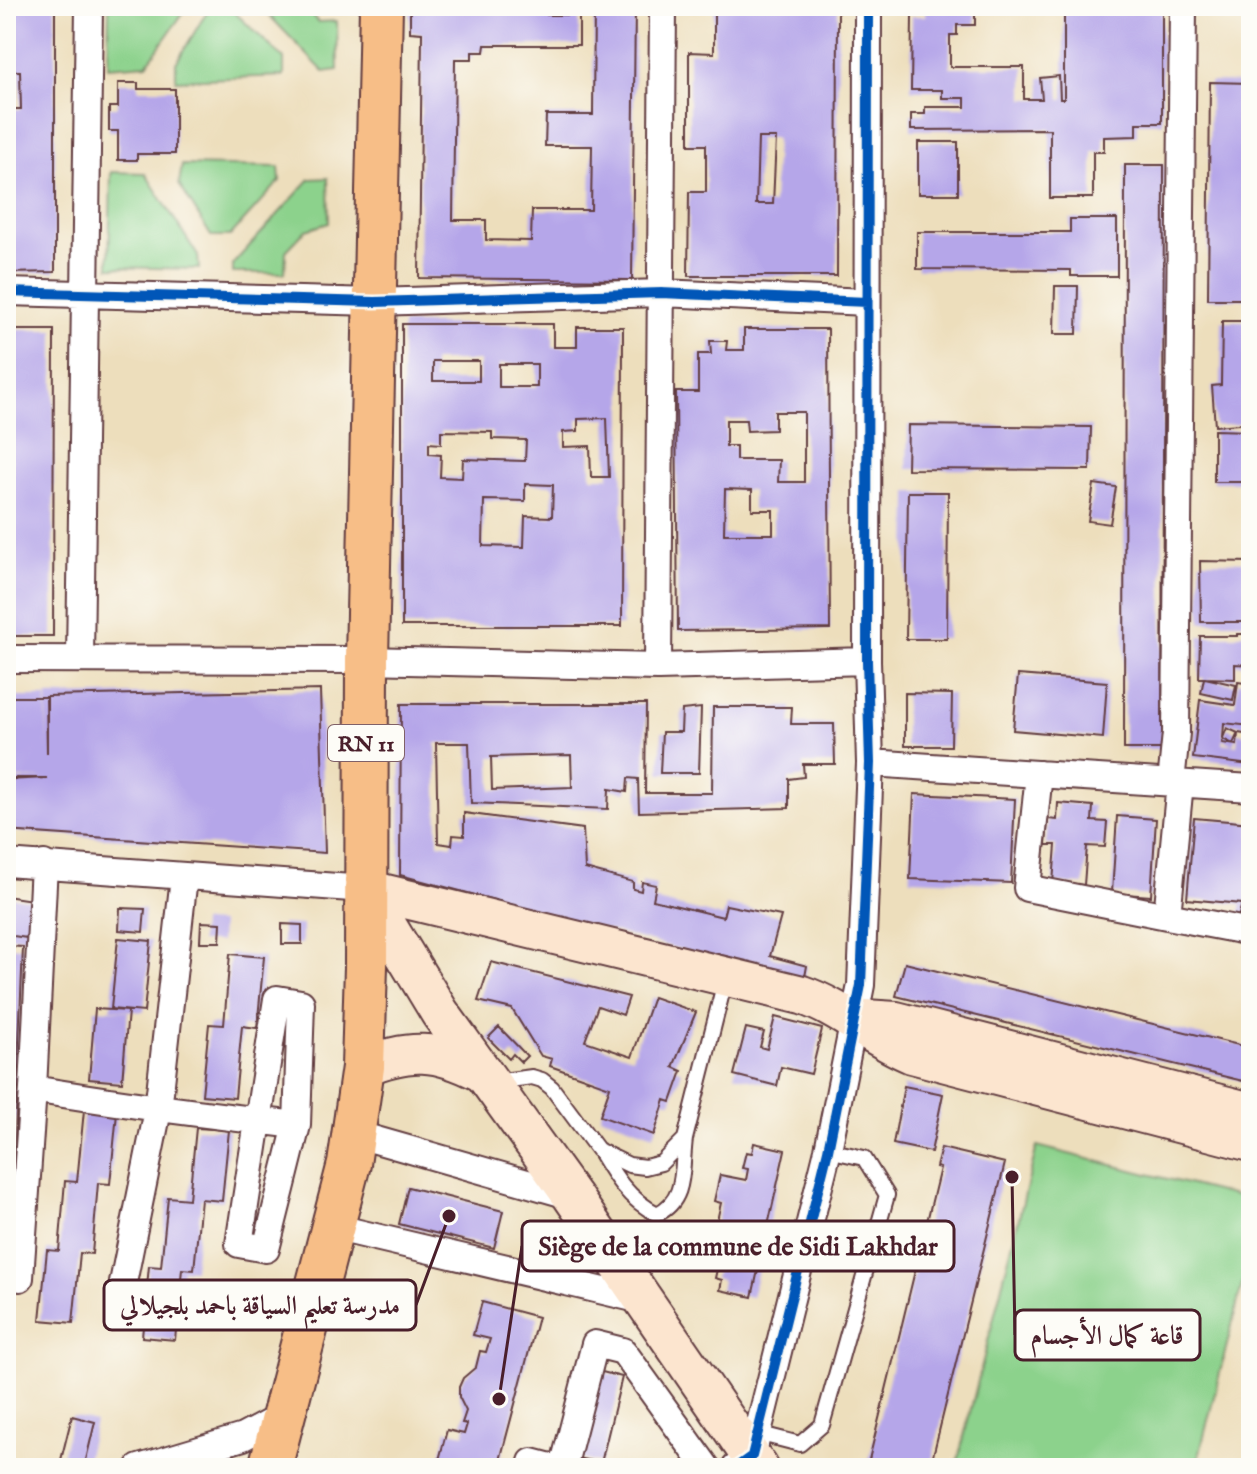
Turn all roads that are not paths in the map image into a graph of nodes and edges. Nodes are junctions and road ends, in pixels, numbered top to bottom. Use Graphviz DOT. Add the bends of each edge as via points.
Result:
graph roads {
  1 [pos="89,6"];
  2 [pos="381,6"];
  3 [pos="663,6"];
  4 [pos="868,6"];
  5 [pos="1183,6"];
  6 [pos="6,292"];
  7 [pos="85,293"];
  8 [pos="661,293"];
  9 [pos="375,302"];
  10 [pos="867,302"];
  11 [pos="6,659"];
  12 [pos="80,659"];
  13 [pos="367,660"];
  14 [pos="867,661"];
  15 [pos="658,667"];
  16 [pos="870,763"];
  17 [pos="1039,774"];
  18 [pos="1175,783"];
  19 [pos="1251,788"];
  20 [pos="6,863"];
  21 [pos="44,864"];
  22 [pos="184,877"];
  23 [pos="365,889"];
  24 [pos="1167,916"];
  25 [pos="1251,932"];
  26 [pos="726,976"];
  27 [pos="855,1020"];
  28 [pos="363,1067"];
  29 [pos="485,1078"];
  30 [pos="33,1089"];
  31 [pos="158,1110"];
  32 [pos="1251,1112"];
  33 [pos="259,1120"];
  34 [pos="297,1125"];
  35 [pos="355,1134"];
  36 [pos="685,1139"];
  37 [pos="1251,1142"];
  38 [pos="598,1150"];
  39 [pos="828,1150"];
  40 [pos="572,1196"];
  41 [pos="333,1227"];
  42 [pos="6,1276"];
  43 [pos="123,1283"];
  44 [pos="646,1301"];
  45 [pos="284,1415"];
  46 [pos="751,1456"];
  47 [pos="554,1462"];
  48 [pos="136,1468"];
  49 [pos="270,1468"];
  50 [pos="707,1468"];
  1 -- 7 [label="street"];
  2 -- 9 [label="main road, RN 11"];
  3 -- 8 [label="street"];
  4 -- 10 [label="street"];
  5 -- 18 [label="street"];
  6 -- 7 [label="street"];
  7 -- 9 [label="street"];
  7 -- 12 [label="street"];
  8 -- 9 [label="street"];
  8 -- 10 [label="street"];
  8 -- 15 [label="street"];
  9 -- 13 [label="main road, RN 11"];
  10 -- 14 [label="street"];
  11 -- 12 [label="street"];
  12 -- 13 [label="street"];
  13 -- 15 [label="street"];
  13 -- 23 [label="main road, RN 11"];
  14 -- 15 [label="street"];
  14 -- 16 [label="street"];
  16 -- 17 [label="street"];
  16 -- 27 [label="street" via="862,975"];
  17 -- 18 [label="street"];
  17 -- 24 [label="street" via="1027,888"];
  18 -- 19 [label="street"];
  18 -- 24 [label="street"];
  20 -- 21 [label="street"];
  21 -- 22 [label="street"];
  21 -- 30 [label="street"];
  22 -- 23 [label="street"];
  22 -- 31 [label="street"];
  23 -- 26 [label="main road"];
  23 -- 28 [label="main road, RN 11"];
  23 -- 29 [label="main road"];
  24 -- 25 [label="street"];
  26 -- 27 [label="main road" via="821,1001"];
  26 -- 36 [label="lane"];
  27 -- 32 [label="main road" via="896,1021"];
  27 -- 37 [label="main road" via="912,1054"];
  27 -- 39 [label="street"];
  28 -- 29 [label="main road" via="410,1053 435,1054 459,1061"];
  28 -- 35 [label="main road, RN 11"];
  29 -- 38 [label="lane" via="542,1080"];
  29 -- 40 [label="main road"];
  30 -- 31 [label="street"];
  30 -- 42 [label="street" via="20,1278"];
  31 -- 33 [label="street"];
  31 -- 43 [label="street"];
  33 -- 34 [label="street"];
  33 -- 34 [label="street" via="277,999 301,1003"];
  33 -- 34 [label="street" via="239,1244 266,1249"];
  35 -- 40 [label="street"];
  35 -- 41 [label="main road, RN 11"];
  36 -- 38 [label="lane" via="661,1163 645,1167"];
  36 -- 38 [label="lane" via="680,1192 657,1214 624,1190"];
  39 -- 46 [label="street"];
  39 -- 46 [label="lane" via="864,1158 887,1195 822,1425 800,1444"];
  40 -- 44 [label="main road"];
  41 -- 44 [label="street"];
  41 -- 45 [label="main road, RN 11"];
  44 -- 46 [label="main road"];
  45 -- 48 [label="street" via="243,1437"];
  45 -- 49 [label="main road, RN 11"];
  47 -- 50 [label="street" via="583,1454 602,1378 587,1375 595,1344 623,1351"];
}
